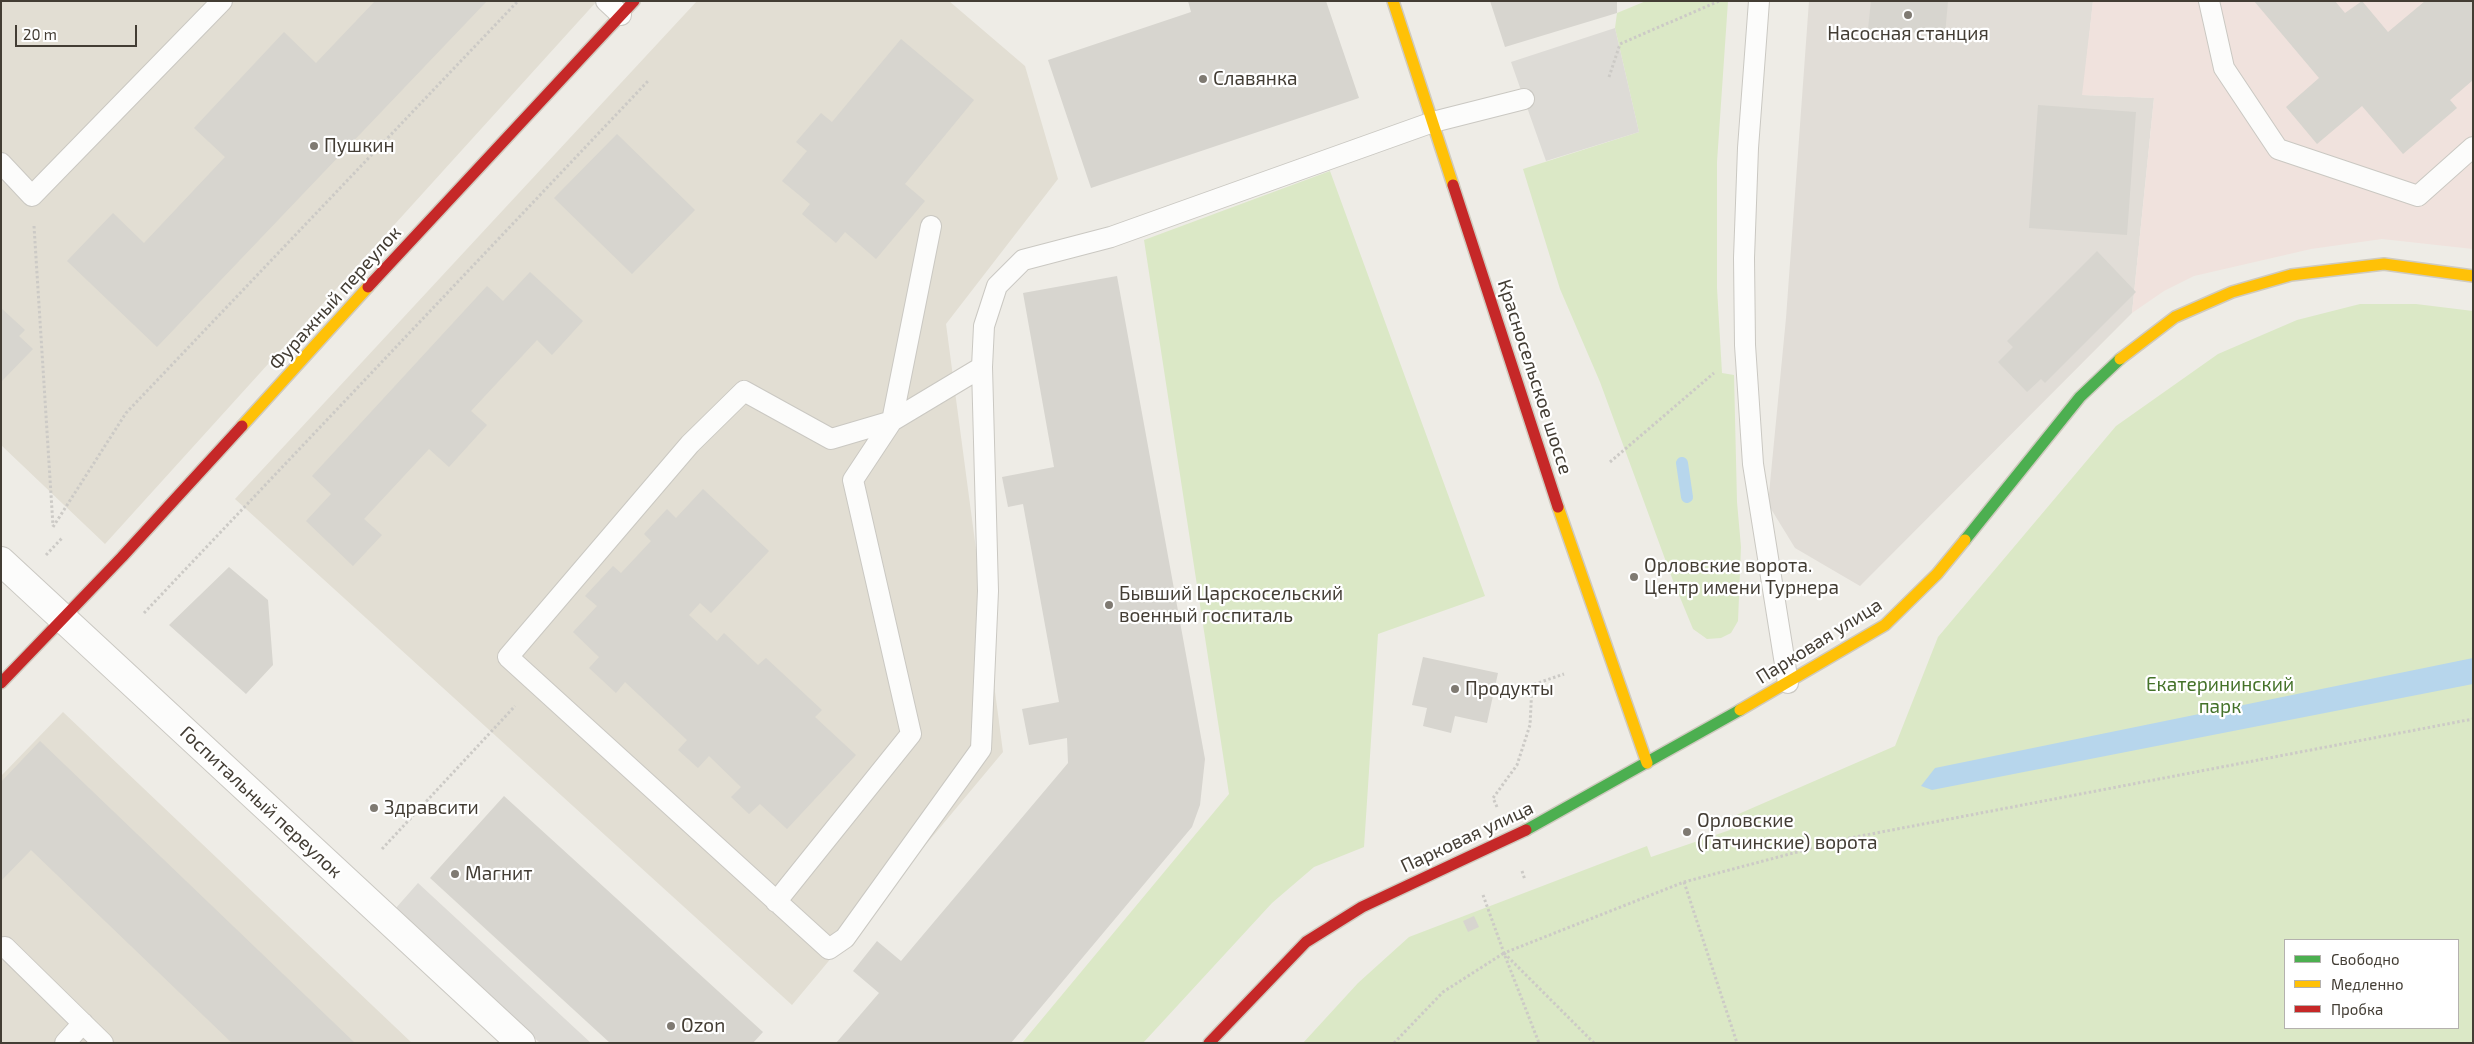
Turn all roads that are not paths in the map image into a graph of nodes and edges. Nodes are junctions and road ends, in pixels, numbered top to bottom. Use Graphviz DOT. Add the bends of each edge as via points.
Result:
graph roads {
  1 [pos="222,1"];
  2 [pos="606,1"];
  3 [pos="1393,1"];
  4 [pos="1759,1"];
  5 [pos="2209,1"];
  6 [pos="627,8"];
  7 [pos="1524,99"];
  8 [pos="1433,122"];
  9 [pos="2473,147"];
  10 [pos="1,163"];
  11 [pos="931,226"];
  12 [pos="2473,276"];
  13 [pos="982,367"];
  14 [pos="892,421"];
  15 [pos="1,561"];
  16 [pos="63,620"];
  17 [pos="1,683"];
  18 [pos="1788,683"];
  19 [pos="1647,763"];
  20 [pos="776,902"];
  21 [pos="4,947"];
  22 [pos="83,1024"];
  23 [pos="64,1043"];
  24 [pos="103,1043"];
  25 [pos="521,1043"];
  26 [pos="1208,1043"];
  1 -- 10 [label="lane" via="32,196"];
  2 -- 6 [label="lane"];
  3 -- 8 [label="street, Красносельское шоссе"];
  4 -- 18 [label="lane" via="1748,148 1745,345 1753,464"];
  5 -- 9 [label="lane" via="2224,68 2278,149 2418,196"];
  6 -- 16 [label="street, Фуражный переулок"];
  7 -- 8 [label="lane"];
  8 -- 13 [label="lane" via="1111,237 1023,260 996,286 984,326"];
  8 -- 19 [label="street, Красносельское шоссе" via="1588,598"];
  11 -- 14 [label="lane"];
  12 -- 18 [label="street, Парковая улица" via="2384,264 2291,275 2232,292 2176,317 2132,348 2080,397 1937,574 1885,625"];
  13 -- 14 [label="lane"];
  13 -- 20 [label="lane" via="988,592 981,749 845,938 829,949"];
  14 -- 20 [label="lane" via="853,480 911,734"];
  14 -- 20 [label="lane" via="831,439 744,391 690,444 508,657"];
  15 -- 16 [label="street, Госпитальный переулок"];
  16 -- 17 [label="street, Фуражный переулок"];
  16 -- 25 [label="street, Госпитальный переулок"];
  18 -- 19 [label="street, Парковая улица"];
  19 -- 26 [label="street, Парковая улица" via="1509,839 1362,906 1306,942"];
  21 -- 22 [label="lane"];
  22 -- 23 [label="lane"];
  22 -- 24 [label="lane"];
}
